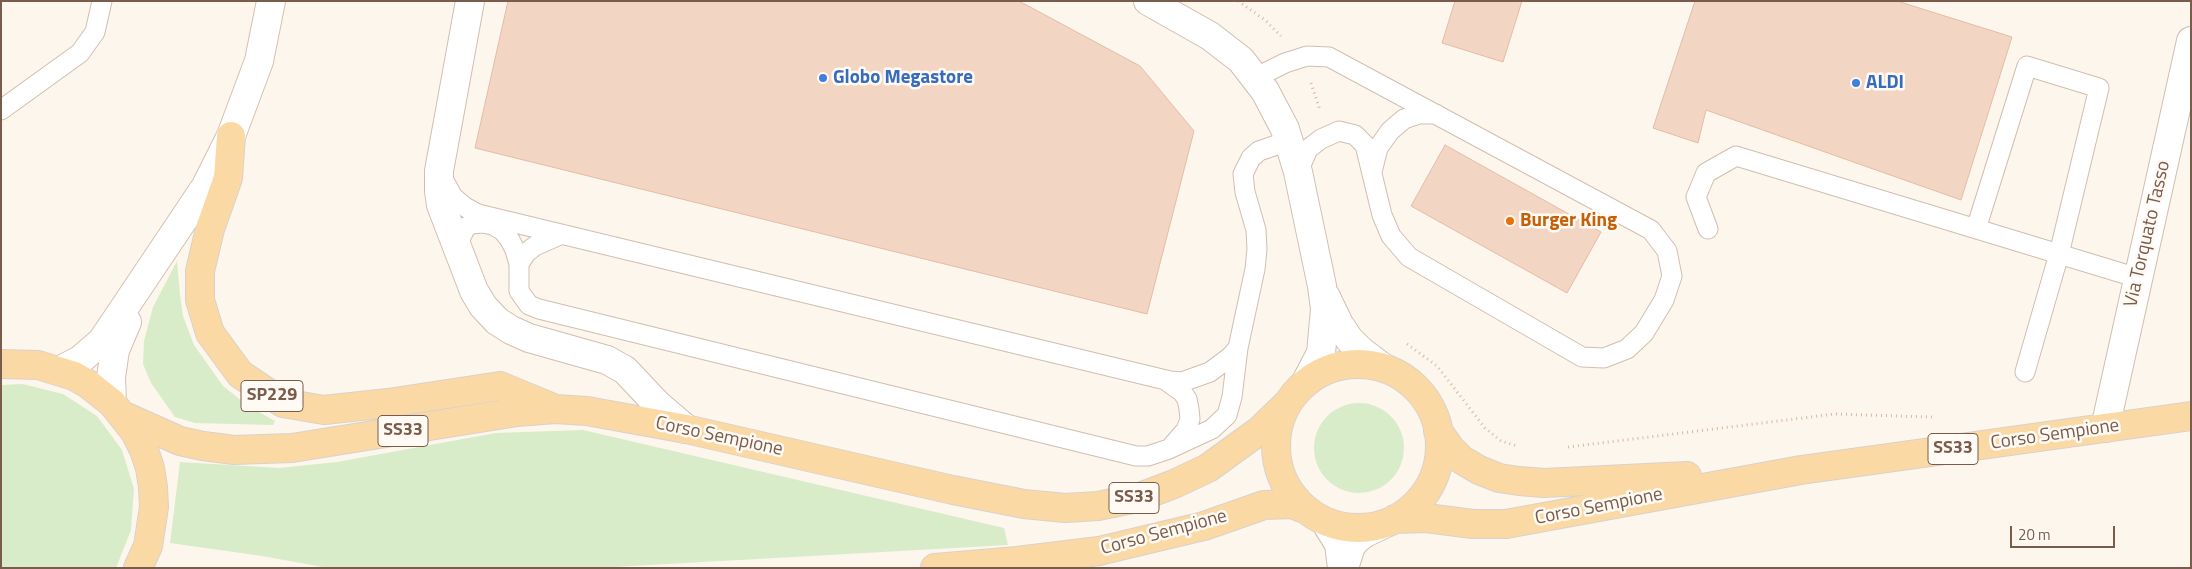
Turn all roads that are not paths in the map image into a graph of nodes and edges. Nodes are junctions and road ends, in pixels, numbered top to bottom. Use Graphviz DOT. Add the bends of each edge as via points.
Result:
graph roads {
  1 [pos="102,1"];
  2 [pos="271,1"];
  3 [pos="470,1"];
  4 [pos="1148,1"];
  5 [pos="2191,41"];
  6 [pos="1255,78"];
  7 [pos="1,110"];
  8 [pos="1436,114"];
  9 [pos="231,136"];
  10 [pos="1288,141"];
  11 [pos="439,171"];
  12 [pos="1298,172"];
  13 [pos="1372,173"];
  14 [pos="1708,229"];
  15 [pos="1976,229"];
  16 [pos="562,234"];
  17 [pos="459,253"];
  18 [pos="2059,254"];
  19 [pos="519,264"];
  20 [pos="148,275"];
  21 [pos="2138,278"];
  22 [pos="1322,286"];
  23 [pos="1238,348"];
  24 [pos="1,364"];
  25 [pos="1382,368"];
  26 [pos="59,370"];
  27 [pos="2025,372"];
  28 [pos="1164,379"];
  29 [pos="1306,382"];
  30 [pos="1287,404"];
  31 [pos="555,409"];
  32 [pos="118,410"];
  33 [pos="2191,416"];
  34 [pos="2104,428"];
  35 [pos="686,429"];
  36 [pos="1438,431"];
  37 [pos="1169,450"];
  38 [pos="1801,470"];
  39 [pos="1302,508"];
  40 [pos="1388,522"];
  41 [pos="1326,523"];
  42 [pos="138,568"];
  43 [pos="935,568"];
  44 [pos="1343,568"];
  1 -- 7 [label="lane" via="95,32 80,53"];
  2 -- 9 [label="street, SP229" via="258,61"];
  3 -- 11 [label="street"];
  4 -- 6 [label="street" via="1210,36 1241,60"];
  5 -- 21 [label="street, Via Torquato Tasso"];
  6 -- 8 [label="lane" via="1307,56 1330,57"];
  6 -- 10 [label="street" via="1285,128"];
  8 -- 13 [label="lane" via="1419,114 1404,119 1390,130 1378,148"];
  8 -- 13 [label="lane" via="1651,230 1667,250 1672,276 1664,300 1644,333 1627,349 1604,358 1582,357 1409,257 1391,236"];
  9 -- 20 [label="street, SP229" via="206,186"];
  9 -- 31 [label="main road, SP229" via="228,178 210,229 200,271 200,300 210,333 240,374 283,403 324,410 500,386"];
  10 -- 12 [label="street"];
  10 -- 23 [label="lane" via="1259,151 1251,158 1243,174 1256,230 1257,249"];
  11 -- 16 [label="lane" via="453,197 478,214"];
  11 -- 17 [label="street" via="441,205"];
  12 -- 13 [label="lane" via="1308,149 1339,131 1355,135 1365,146"];
  12 -- 22 [label="street"];
  14 -- 15 [label="lane" via="1696,197 1706,173 1736,156"];
  15 -- 18 [label="lane"];
  15 -- 18 [label="lane" via="2026,66 2036,69 2099,88"];
  16 -- 19 [label="lane" via="535,246"];
  16 -- 28 [label="lane"];
  17 -- 19 [label="lane" via="459,241 466,227 482,223 503,231"];
  17 -- 35 [label="street" via="474,291 497,320 529,338 607,360 625,370"];
  18 -- 21 [label="lane"];
  18 -- 27 [label="lane"];
  19 -- 37 [label="lane" via="519,291 529,305 540,309 1136,456"];
  20 -- 26 [label="street, SP229" via="102,341 80,360"];
  20 -- 32 [label="street" via="115,350 111,377"];
  21 -- 34 [label="street, Via Torquato Tasso"];
  22 -- 25 [label="street" via="1329,306 1349,339"];
  22 -- 29 [label="street" via="1325,309 1321,353"];
  23 -- 28 [label="lane" via="1222,364 1195,378 1182,382"];
  23 -- 37 [label="lane" via="1227,415 1212,428"];
  24 -- 26 [label="main road" via="38,365"];
  25 -- 29 [label="main road" via="1356,364 1331,368"];
  25 -- 36 [label="main road" via="1406,379 1425,397"];
  26 -- 32 [label="main road" via="88,384"];
  28 -- 37 [label="lane" via="1175,385 1187,399 1190,419 1180,439"];
  29 -- 30 [label="main road"];
  30 -- 35 [label="main road, Corso Sempione / SS33" via="1259,431 1208,468 1174,484 1137,498 1098,506 1065,508 1024,504 953,490"];
  30 -- 39 [label="main road" via="1277,430 1276,458 1284,485"];
  31 -- 32 [label="main road, Corso Sempione / SS33" via="517,412 292,448 234,450 180,441"];
  31 -- 35 [label="main road, Corso Sempione / SS33" via="587,411"];
  32 -- 42 [label="main road" via="144,450 153,487 152,526 148,546"];
  33 -- 34 [label="main road, Corso Sempione / SS33"];
  34 -- 38 [label="main road, Corso Sempione / SS33"];
  36 -- 38 [label="main road, Corso Sempione" via="1462,460 1500,478 1519,481 1571,482"];
  36 -- 40 [label="main road" via="1440,446 1436,472 1424,496 1405,514"];
  38 -- 40 [label="main road, Corso Sempione" via="1506,524 1426,518"];
  39 -- 41 [label="main road"];
  39 -- 43 [label="main road, Corso Sempione / SS33" via="1292,504 1264,505 1204,526 1099,551"];
  40 -- 41 [label="main road" via="1354,529"];
  40 -- 44 [label="street" via="1357,539"];
  41 -- 44 [label="street" via="1339,544"];
}
